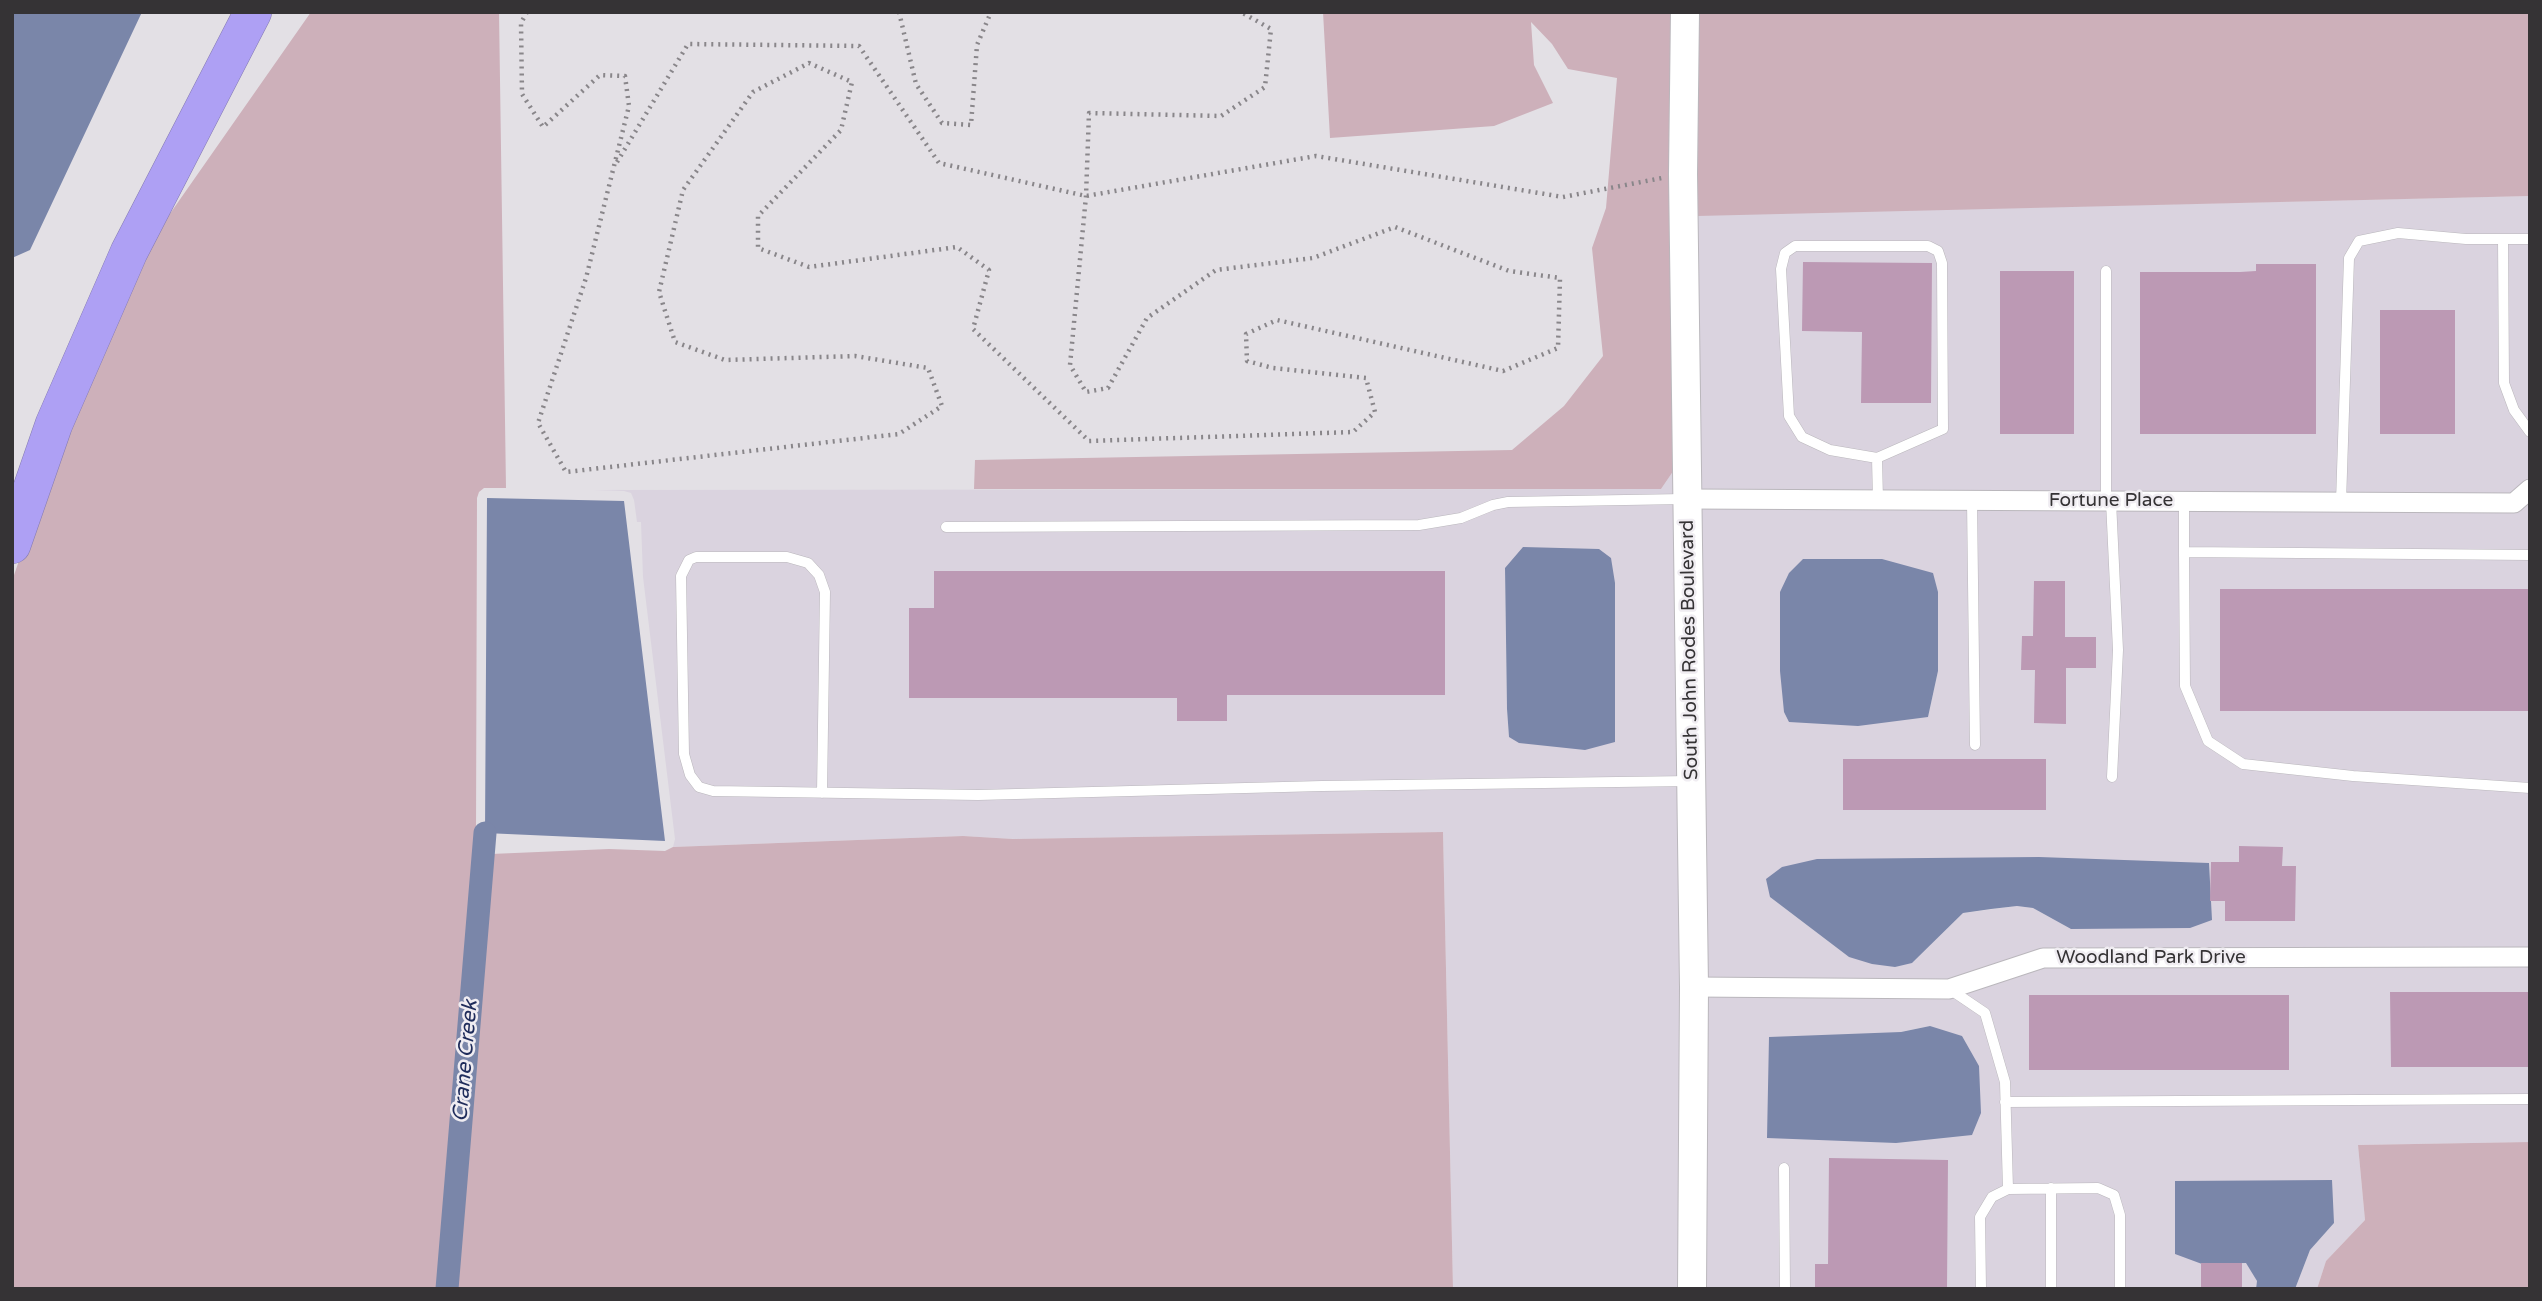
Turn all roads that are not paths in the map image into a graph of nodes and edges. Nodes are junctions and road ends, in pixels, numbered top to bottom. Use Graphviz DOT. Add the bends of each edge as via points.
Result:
graph roads {
  1 [pos="253,12"];
  2 [pos="1685,12"];
  3 [pos="2503,239"];
  4 [pos="2530,239"];
  5 [pos="2106,271"];
  6 [pos="2530,432"];
  7 [pos="1877,458"];
  8 [pos="2530,489"];
  9 [pos="1688,499"];
  10 [pos="1878,500"];
  11 [pos="1972,500"];
  12 [pos="2108,501"];
  13 [pos="2183,501"];
  14 [pos="2341,502"];
  15 [pos="946,527"];
  16 [pos="12,545"];
  17 [pos="2184,552"];
  18 [pos="2530,555"];
  19 [pos="1975,745"];
  20 [pos="2112,777"];
  21 [pos="1691,781"];
  22 [pos="2530,789"];
  23 [pos="822,793"];
  24 [pos="2530,957"];
  25 [pos="1694,987"];
  26 [pos="1950,989"];
  27 [pos="2530,1100"];
  28 [pos="2005,1102"];
  29 [pos="1784,1168"];
  30 [pos="2051,1188"];
  31 [pos="2008,1189"];
  32 [pos="1692,1289"];
  33 [pos="1785,1289"];
  34 [pos="1981,1289"];
  35 [pos="2051,1289"];
  36 [pos="2120,1289"];
  1 -- 16 [label="highway" via="129,252 54,424"];
  2 -- 9 [label="main road, South John Rodes Boulevard"];
  3 -- 4 [label="lane"];
  3 -- 6 [label="lane" via="2504,383 2514,410"];
  3 -- 14 [label="lane" via="2398,233 2359,241 2349,258"];
  5 -- 12 [label="lane"];
  7 -- 7 [label="lane" via="1943,429 1942,263 1938,251 1928,246 1795,246 1785,253 1781,269 1789,416 1802,437 1830,450"];
  7 -- 10 [label="lane"];
  8 -- 14 [label="street, Fortune Place" via="2514,503"];
  9 -- 10 [label="street, Fortune Place"];
  9 -- 15 [label="lane" via="1508,502 1461,518 1419,525"];
  9 -- 21 [label="main road, South John Rodes Boulevard"];
  10 -- 11 [label="street, Fortune Place"];
  11 -- 12 [label="street, Fortune Place"];
  11 -- 19 [label="lane"];
  12 -- 13 [label="street, Fortune Place"];
  12 -- 20 [label="lane" via="2118,650"];
  13 -- 14 [label="street, Fortune Place"];
  13 -- 17 [label="lane"];
  17 -- 18 [label="lane"];
  17 -- 22 [label="lane" via="2186,686 2208,741 2243,764"];
  21 -- 23 [label="lane" via="978,795"];
  21 -- 25 [label="main road, South John Rodes Boulevard"];
  23 -- 23 [label="lane" via="713,791 699,787 690,775 684,754 681,576 696,556 787,556 808,563 819,575 825,592"];
  24 -- 26 [label="street, Woodland Park Drive" via="2043,958"];
  25 -- 26 [label="street, Woodland Park Drive"];
  25 -- 32 [label="main road, South John Rodes Boulevard"];
  26 -- 28 [label="lane" via="1985,1013 2005,1082"];
  27 -- 28 [label="lane"];
  28 -- 31 [label="lane"];
  29 -- 33 [label="lane"];
  30 -- 31 [label="lane"];
  30 -- 35 [label="lane"];
  30 -- 36 [label="lane" via="2098,1188 2114,1195 2120,1215"];
  31 -- 34 [label="lane" via="1993,1197 1980,1217"];
}
